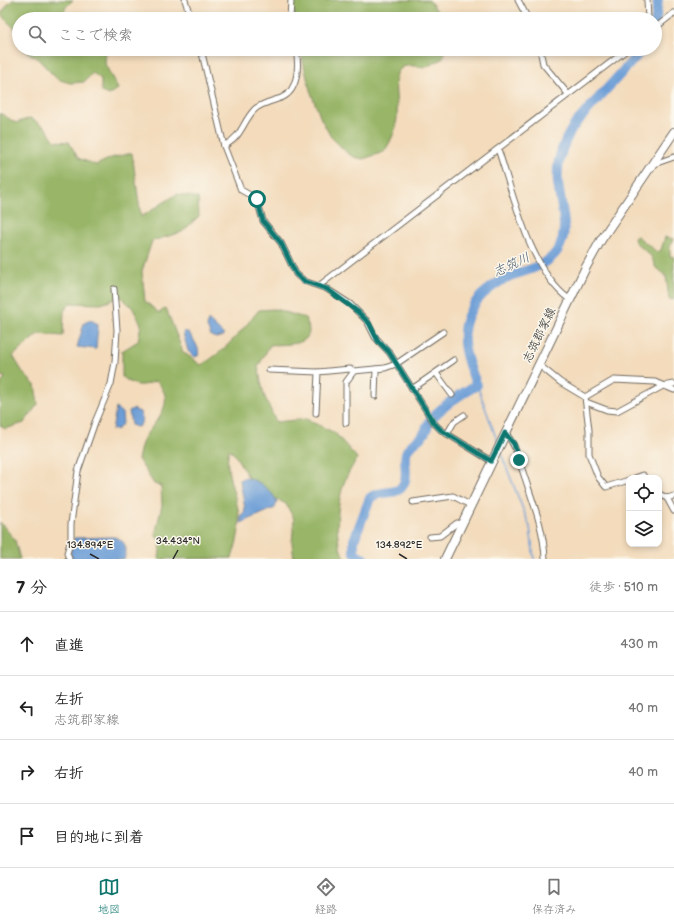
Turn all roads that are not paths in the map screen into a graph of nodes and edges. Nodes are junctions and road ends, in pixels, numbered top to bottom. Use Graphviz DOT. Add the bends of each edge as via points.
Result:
graph roads {
  1 [pos="185,0"];
  2 [pos="291,0"];
  3 [pos="518,0"];
  4 [pos="647,0"];
  5 [pos="189,12"];
  6 [pos="290,12"];
  7 [pos="524,12"];
  8 [pos="648,12"];
  9 [pos="674,13"];
  10 [pos="662,23"];
  11 [pos="203,56"];
  12 [pos="297,56"];
  13 [pos="541,56"];
  14 [pos="619,56"];
  15 [pos="568,94"];
  16 [pos="674,132"];
  17 [pos="224,146"];
  18 [pos="498,148"];
  19 [pos="674,157"];
  20 [pos="653,164"];
  21 [pos="320,285"];
  22 [pos="114,289"];
  23 [pos="569,299"];
  24 [pos="442,332"];
  25 [pos="454,360"];
  26 [pos="396,364"];
  27 [pos="538,364"];
  28 [pos="376,369"];
  29 [pos="269,370"];
  30 [pos="354,371"];
  31 [pos="318,372"];
  32 [pos="436,373"];
  33 [pos="674,384"];
  34 [pos="667,385"];
  35 [pos="412,389"];
  36 [pos="674,390"];
  37 [pos="452,394"];
  38 [pos="375,396"];
  39 [pos="586,399"];
  40 [pos="316,413"];
  41 [pos="464,415"];
  42 [pos="346,423"];
  43 [pos="505,433"];
  44 [pos="447,434"];
  45 [pos="492,459"];
  46 [pos="626,481"];
  47 [pos="662,496"];
  48 [pos="674,496"];
  49 [pos="667,498"];
  50 [pos="413,502"];
  51 [pos="470,505"];
  52 [pos="674,511"];
  53 [pos="461,524"];
  54 [pos="430,537"];
  55 [pos="69,559"];
  56 [pos="445,559"];
  57 [pos="545,559"];
  1 -- 5 [label="street"];
  2 -- 6 [label="street"];
  3 -- 7 [label="street"];
  4 -- 8 [label="street"];
  9 -- 10 [label="street"];
  11 -- 17 [label="street"];
  12 -- 17 [label="street" via="298,71 288,94 257,108 249,116 238,136"];
  13 -- 15 [label="street" via="543,64"];
  14 -- 15 [label="street"];
  15 -- 18 [label="street"];
  16 -- 20 [label="main road, 志筑郡家線"];
  17 -- 21 [label="street" via="241,190 257,199 263,221 281,243 296,274 308,283"];
  18 -- 21 [label="street"];
  18 -- 23 [label="street" via="532,248 552,285"];
  19 -- 20 [label="street"];
  20 -- 23 [label="main road, 志筑郡家線" via="601,240"];
  21 -- 26 [label="street" via="350,304 367,321 375,337"];
  22 -- 55 [label="street" via="117,330 115,362 111,384 78,471 71,540 67,553"];
  23 -- 27 [label="main road, 志筑郡家線"];
  24 -- 26 [label="street"];
  25 -- 32 [label="street"];
  26 -- 28 [label="street"];
  26 -- 35 [label="street"];
  27 -- 39 [label="street"];
  27 -- 43 [label="main road, 志筑郡家線"];
  28 -- 30 [label="street"];
  28 -- 38 [label="street"];
  29 -- 31 [label="street"];
  30 -- 31 [label="street" via="350,369"];
  30 -- 42 [label="street" via="346,382"];
  31 -- 40 [label="street"];
  32 -- 35 [label="street"];
  32 -- 37 [label="street"];
  33 -- 34 [label="street"];
  34 -- 36 [label="street"];
  34 -- 39 [label="street" via="614,380"];
  34 -- 39 [label="street" via="617,411 607,410"];
  35 -- 44 [label="street" via="434,423"];
  39 -- 46 [label="street" via="589,454 598,477 606,487"];
  41 -- 44 [label="street" via="454,422"];
  43 -- 45 [label="main road, 志筑郡家線"];
  43 -- 57 [label="street" via="514,444 538,514"];
  44 -- 45 [label="street"];
  45 -- 51 [label="main road, 志筑郡家線"];
  47 -- 49 [label="street"];
  48 -- 49 [label="street"];
  49 -- 52 [label="street"];
  50 -- 51 [label="street" via="453,496"];
  51 -- 53 [label="main road, 志筑郡家線"];
  53 -- 54 [label="street" via="457,523 440,536"];
  53 -- 56 [label="main road, 志筑郡家線"];
}
